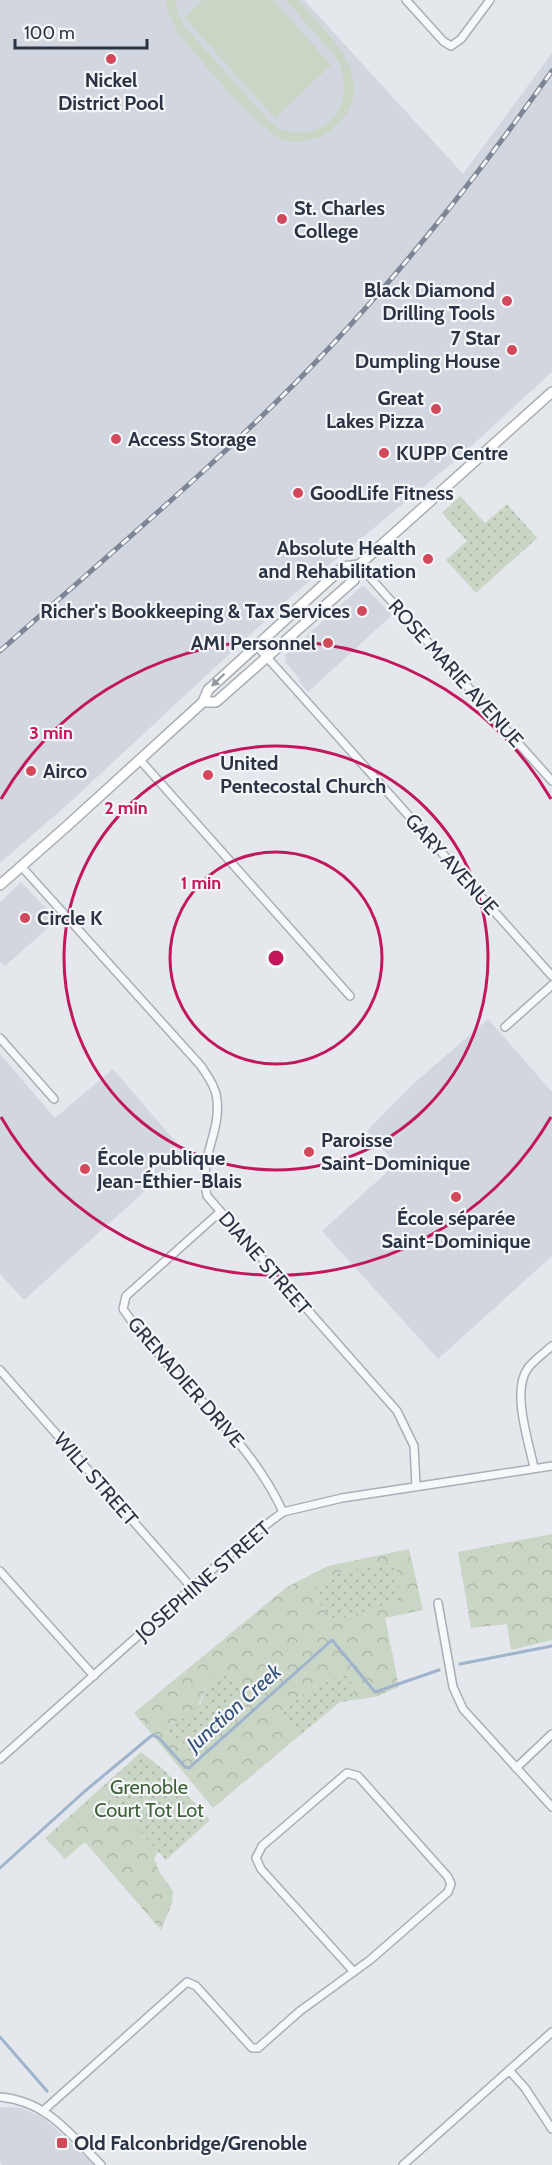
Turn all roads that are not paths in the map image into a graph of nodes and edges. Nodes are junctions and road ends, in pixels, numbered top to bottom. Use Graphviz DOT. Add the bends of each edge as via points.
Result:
graph roads {
  1 [pos="406,0"];
  2 [pos="489,0"];
  3 [pos="552,392"];
  4 [pos="359,565"];
  5 [pos="256,645"];
  6 [pos="266,658"];
  7 [pos="203,702"];
  8 [pos="140,760"];
  9 [pos="552,781"];
  10 [pos="21,866"];
  11 [pos="0,885"];
  12 [pos="552,976"];
  13 [pos="552,985"];
  14 [pos="350,996"];
  15 [pos="505,1027"];
  16 [pos="0,1038"];
  17 [pos="54,1099"];
  18 [pos="220,1212"];
  19 [pos="552,1346"];
  20 [pos="0,1370"];
  21 [pos="552,1466"];
  22 [pos="534,1468"];
  23 [pos="416,1486"];
  24 [pos="283,1512"];
  25 [pos="0,1571"];
  26 [pos="192,1588"];
  27 [pos="438,1603"];
  28 [pos="94,1676"];
  29 [pos="552,1734"];
  30 [pos="0,1759"];
  31 [pos="516,1768"];
  32 [pos="552,1807"];
  33 [pos="354,1972"];
  34 [pos="552,2032"];
  35 [pos="509,2070"];
  36 [pos="0,2097"];
  37 [pos="44,2110"];
  38 [pos="552,2129"];
  39 [pos="101,2165"];
  40 [pos="403,2165"];
  1 -- 2 [label="street" via="451,46 461,39"];
  3 -- 4 [label="main road"];
  4 -- 5 [label="main road" via="343,567"];
  4 -- 6 [label="main road" via="354,580"];
  4 -- 9 [label="street, ROSE MARIE AVENUE"];
  5 -- 6 [label="street, GARY AVENUE"];
  5 -- 7 [label="main road, one-way" via="208,690"];
  6 -- 7 [label="main road" via="216,702"];
  6 -- 12 [label="street, GARY AVENUE"];
  7 -- 8 [label="main road"];
  8 -- 10 [label="main road"];
  8 -- 14 [label="street"];
  10 -- 11 [label="main road"];
  10 -- 18 [label="street, DIANE STREET" via="213,1083 216,1123 204,1180 207,1196"];
  13 -- 15 [label="street"];
  16 -- 17 [label="street"];
  18 -- 23 [label="street, DIANE STREET" via="397,1411 414,1446"];
  18 -- 24 [label="street, GRENADIER DRIVE" via="126,1296 123,1309 142,1336 250,1456"];
  19 -- 22 [label="street" via="528,1368 521,1383 520,1400"];
  20 -- 26 [label="street, WILL STREET"];
  21 -- 22 [label="street, JOSEPHINE STREET"];
  22 -- 23 [label="street, JOSEPHINE STREET"];
  23 -- 24 [label="street, JOSEPHINE STREET"];
  24 -- 26 [label="street, JOSEPHINE STREET"];
  25 -- 28 [label="street"];
  26 -- 28 [label="street, JOSEPHINE STREET"];
  27 -- 31 [label="street" via="453,1688 463,1709"];
  28 -- 30 [label="street, JOSEPHINE STREET"];
  29 -- 31 [label="street"];
  31 -- 32 [label="street"];
  33 -- 33 [label="street" via="443,1897 452,1884 358,1776 346,1773 262,1846 256,1858 261,1869"];
  33 -- 37 [label="street" via="254,2048 196,1986 185,1983"];
  34 -- 35 [label="street"];
  35 -- 38 [label="street"];
  35 -- 40 [label="street"];
  36 -- 37 [label="street" via="29,2102"];
  37 -- 39 [label="street"];
}
